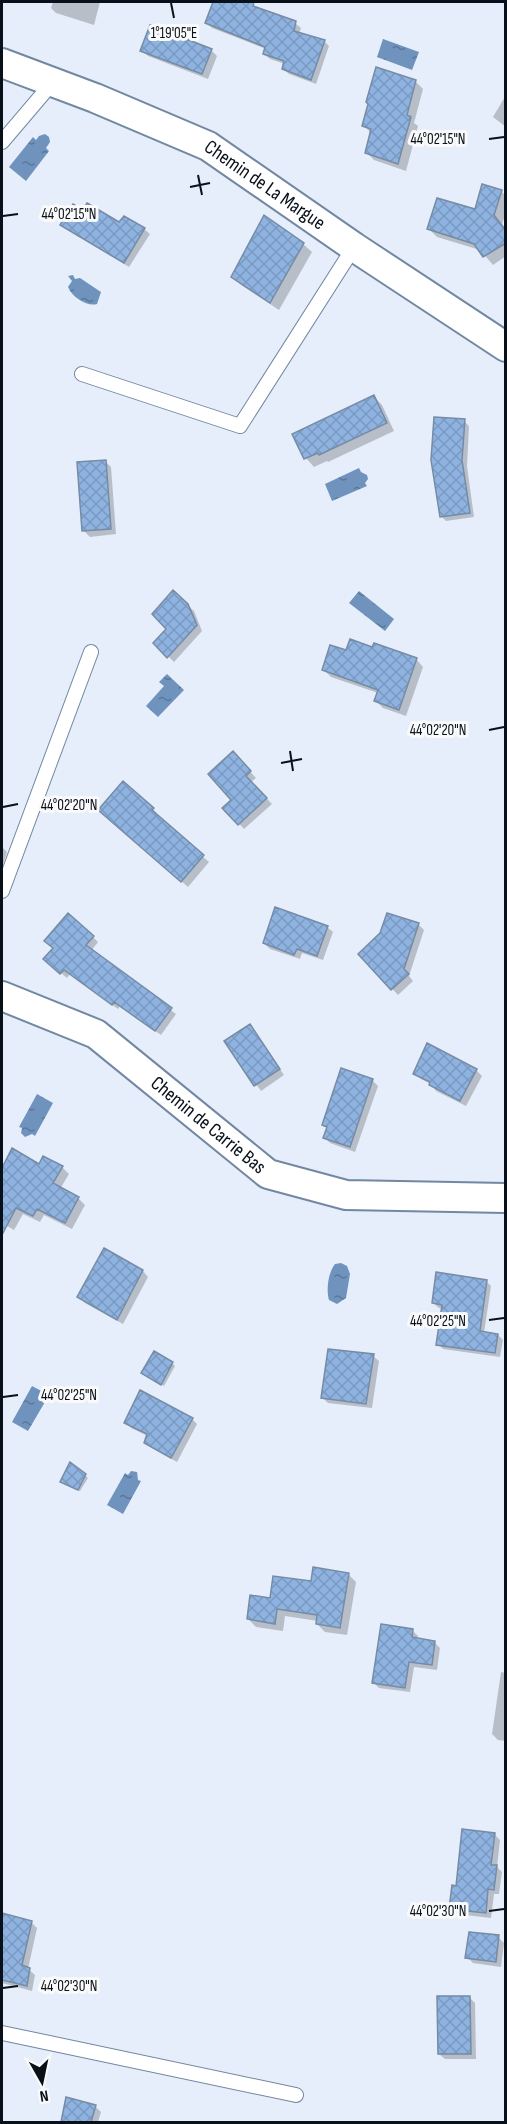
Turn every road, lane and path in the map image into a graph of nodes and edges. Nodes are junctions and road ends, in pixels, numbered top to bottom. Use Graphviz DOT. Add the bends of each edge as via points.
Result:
graph roads {
  1 [pos="2,63"];
  2 [pos="53,82"];
  3 [pos="2,142"];
  4 [pos="354,247"];
  5 [pos="506,347"];
  6 [pos="82,374"];
  7 [pos="91,652"];
  8 [pos="2,891"];
  9 [pos="2,996"];
  10 [pos="506,1198"];
  11 [pos="2,2033"];
  12 [pos="296,2095"];
  1 -- 2 [label="street, Chemin de La Margue"];
  2 -- 3 [label="lane"];
  2 -- 4 [label="street, Chemin de La Margue" via="208,146"];
  4 -- 5 [label="street, Chemin de La Margue"];
  4 -- 6 [label="lane" via="240,426"];
  7 -- 8 [label="lane"];
  9 -- 10 [label="street, Chemin de Carrie Bas" via="96,1034 268,1174 346,1195"];
  11 -- 12 [label="lane"];
}
